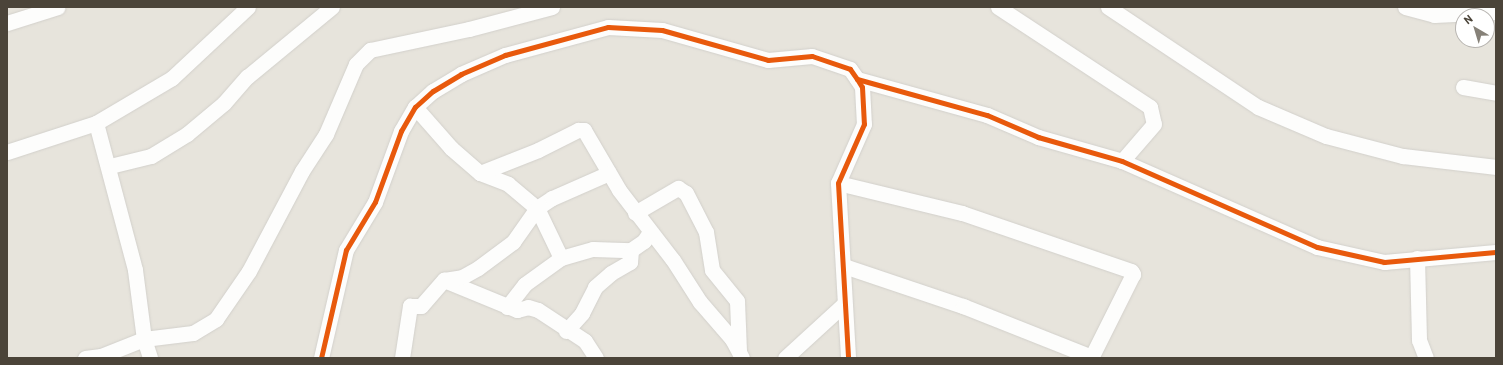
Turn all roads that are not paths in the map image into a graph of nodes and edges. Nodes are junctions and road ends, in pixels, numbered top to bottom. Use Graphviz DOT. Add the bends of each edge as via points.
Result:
graph roads {
  1 [pos="58,7"];
  2 [pos="248,7"];
  3 [pos="332,7"];
  4 [pos="552,7"];
  5 [pos="998,7"];
  6 [pos="1108,7"];
  7 [pos="1405,7"];
  8 [pos="1496,12"];
  9 [pos="7,23"];
  10 [pos="857,79"];
  11 [pos="1463,87"];
  12 [pos="1496,94"];
  13 [pos="415,107"];
  14 [pos="96,123"];
  15 [pos="7,152"];
  16 [pos="1122,161"];
  17 [pos="110,166"];
  18 [pos="1496,167"];
  19 [pos="480,173"];
  20 [pos="610,173"];
  21 [pos="838,183"];
  22 [pos="537,208"];
  23 [pos="636,213"];
  24 [pos="649,233"];
  25 [pos="631,250"];
  26 [pos="1496,252"];
  27 [pos="561,258"];
  28 [pos="1417,258"];
  29 [pos="844,266"];
  30 [pos="444,280"];
  31 [pos="844,304"];
  32 [pos="507,307"];
  33 [pos="566,331"];
  34 [pos="144,339"];
  35 [pos="740,354"];
  36 [pos="85,358"];
  37 [pos="150,358"];
  38 [pos="321,358"];
  39 [pos="402,358"];
  40 [pos="596,358"];
  41 [pos="785,358"];
  42 [pos="848,358"];
  43 [pos="1091,358"];
  44 [pos="1426,358"];
  1 -- 9 [label="street"];
  2 -- 14 [label="street" via="172,78"];
  3 -- 17 [label="street" via="252,73 224,103 187,134 152,156"];
  4 -- 34 [label="street" via="469,29 394,43 370,50 363,55 356,64 326,134 228,305 216,319 193,333"];
  5 -- 16 [label="street" via="1150,107 1154,124"];
  6 -- 18 [label="street" via="1258,107 1326,136 1403,156"];
  7 -- 8 [label="street" via="1434,15"];
  10 -- 13 [label="street" via="850,69 812,56 768,60 662,30 608,27 505,55 461,74 433,91"];
  10 -- 16 [label="street" via="987,115 1038,137"];
  10 -- 21 [label="street" via="862,87 864,124"];
  11 -- 12 [label="street"];
  13 -- 19 [label="street" via="451,148"];
  13 -- 38 [label="street" via="401,131 375,202 346,250"];
  14 -- 15 [label="street"];
  14 -- 17 [label="street"];
  16 -- 28 [label="street" via="1317,247 1384,262"];
  17 -- 34 [label="street" via="135,270"];
  19 -- 20 [label="street" via="538,150 581,129"];
  19 -- 22 [label="street" via="508,184"];
  20 -- 22 [label="street" via="568,189"];
  20 -- 23 [label="street"];
  21 -- 29 [label="street"];
  21 -- 43 [label="street" via="962,214 1131,271 1133,274"];
  22 -- 27 [label="street"];
  22 -- 30 [label="street" via="513,242 472,271"];
  23 -- 24 [label="street"];
  23 -- 35 [label="street" via="678,188 686,192 706,232 712,270 736,301"];
  24 -- 25 [label="street" via="644,241"];
  24 -- 35 [label="street"];
  25 -- 27 [label="street" via="593,249"];
  25 -- 33 [label="street" via="630,262 611,273 596,287 582,313"];
  26 -- 28 [label="street"];
  27 -- 32 [label="street" via="531,279"];
  28 -- 44 [label="street" via="1419,340"];
  29 -- 31 [label="street"];
  29 -- 43 [label="street" via="963,306"];
  30 -- 32 [label="street"];
  30 -- 39 [label="street" via="421,306 410,306"];
  31 -- 41 [label="street"];
  31 -- 42 [label="street"];
  32 -- 33 [label="street" via="538,310"];
  33 -- 40 [label="street" via="585,341"];
  34 -- 36 [label="street" via="101,356"];
  34 -- 37 [label="street"];
}
